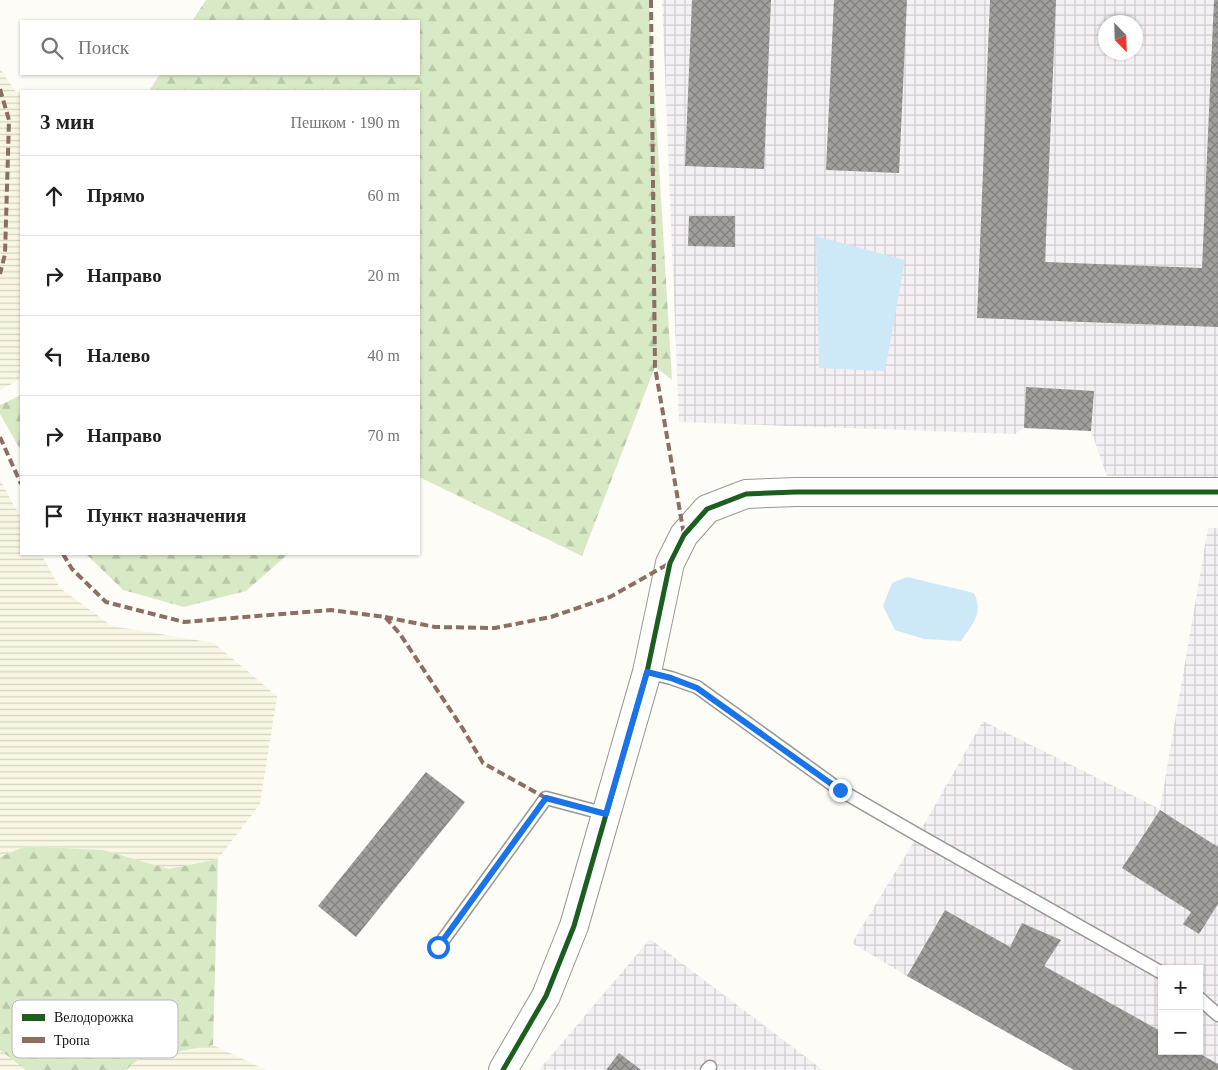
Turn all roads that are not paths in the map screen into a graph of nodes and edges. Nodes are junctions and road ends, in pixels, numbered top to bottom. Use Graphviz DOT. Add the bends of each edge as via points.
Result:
graph roads {
  1 [pos="1218,495"];
  2 [pos="647,672"];
  3 [pos="606,814"];
  4 [pos="438,947"];
  5 [pos="1158,972"];
  6 [pos="1203,1002"];
  7 [pos="1218,1015"];
  8 [pos="503,1070"];
  1 -- 2 [label="street" via="746,494 707,508 684,535 670,563"];
  2 -- 3 [label="street"];
  2 -- 5 [label="lane" via="697,688 840,790"];
  3 -- 4 [label="lane" via="546,798"];
  3 -- 8 [label="street" via="574,926 553,979"];
  6 -- 7 [label="lane"];
}
